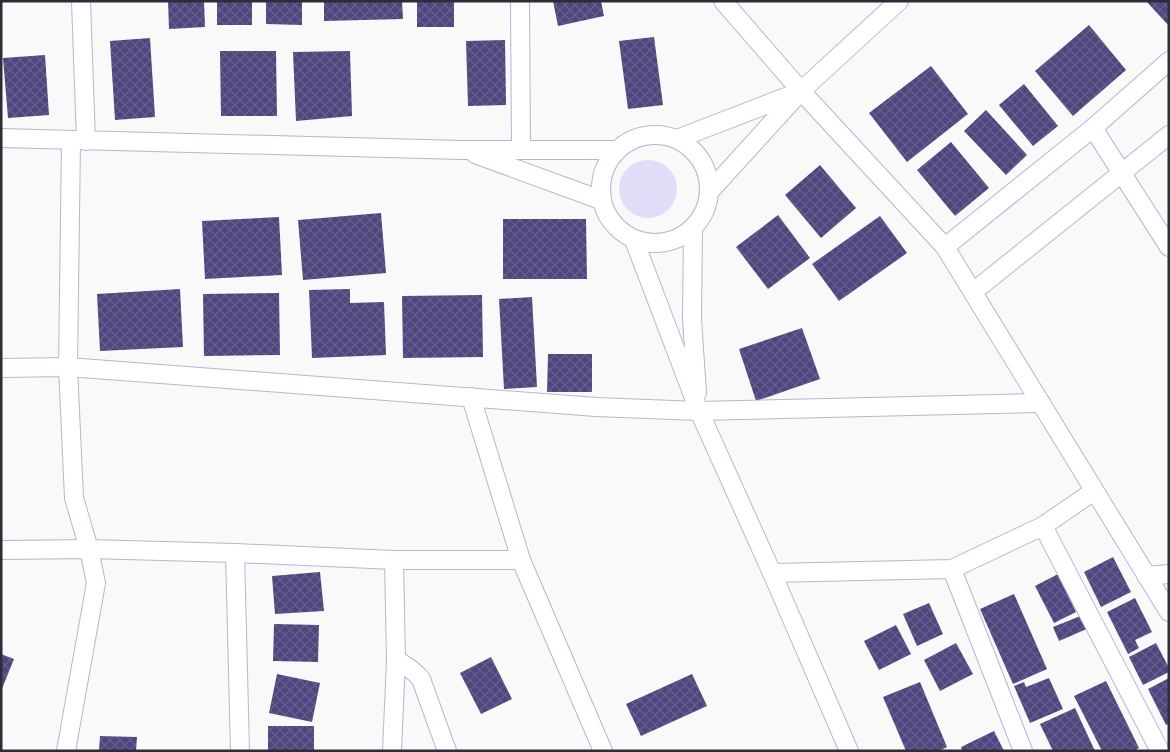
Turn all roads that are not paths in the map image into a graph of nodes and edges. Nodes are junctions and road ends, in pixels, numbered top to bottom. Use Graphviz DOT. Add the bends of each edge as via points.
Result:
graph roads {
  1 [pos="81,1"];
  2 [pos="520,1"];
  3 [pos="723,1"];
  4 [pos="899,1"];
  5 [pos="1169,61"];
  6 [pos="801,91"];
  7 [pos="1094,128"];
  8 [pos="1169,135"];
  9 [pos="1,138"];
  10 [pos="677,139"];
  11 [pos="78,140"];
  12 [pos="462,150"];
  13 [pos="521,150"];
  14 [pos="616,150"];
  15 [pos="1122,172"];
  16 [pos="710,191"];
  17 [pos="601,200"];
  18 [pos="693,229"];
  19 [pos="634,240"];
  20 [pos="945,247"];
  21 [pos="1169,248"];
  22 [pos="973,292"];
  23 [pos="68,367"];
  24 [pos="1,368"];
  25 [pos="471,397"];
  26 [pos="1041,404"];
  27 [pos="698,411"];
  28 [pos="1094,491"];
  29 [pos="1043,526"];
  30 [pos="90,549"];
  31 [pos="1,550"];
  32 [pos="235,553"];
  33 [pos="394,560"];
  34 [pos="521,560"];
  35 [pos="952,569"];
  36 [pos="772,573"];
  37 [pos="1169,574"];
  38 [pos="1146,576"];
  39 [pos="1169,612"];
  40 [pos="396,660"];
  41 [pos="66,751"];
  42 [pos="240,751"];
  43 [pos="392,751"];
  44 [pos="447,751"];
  45 [pos="603,751"];
  46 [pos="849,751"];
  47 [pos="1023,751"];
  48 [pos="1160,751"];
  1 -- 11 [label="street"];
  2 -- 13 [label="street"];
  3 -- 6 [label="street"];
  4 -- 6 [label="street"];
  5 -- 7 [label="street"];
  6 -- 10 [label="street"];
  6 -- 16 [label="street"];
  6 -- 20 [label="street"];
  7 -- 15 [label="street"];
  7 -- 20 [label="street"];
  8 -- 15 [label="street"];
  9 -- 11 [label="street"];
  10 -- 14 [label="street" via="656,134 634,138"];
  10 -- 16 [label="street" via="694,151 706,170"];
  11 -- 12 [label="street"];
  11 -- 23 [label="street"];
  12 -- 13 [label="street"];
  12 -- 17 [label="street"];
  13 -- 14 [label="street"];
  14 -- 17 [label="street" via="606,164 600,182"];
  15 -- 21 [label="street"];
  15 -- 22 [label="street"];
  16 -- 18 [label="street" via="705,212"];
  17 -- 19 [label="street" via="612,224"];
  18 -- 19 [label="street" via="676,241 655,245"];
  18 -- 27 [label="street" via="692,319"];
  19 -- 27 [label="street"];
  20 -- 22 [label="street"];
  22 -- 26 [label="street"];
  23 -- 24 [label="street"];
  23 -- 25 [label="street"];
  23 -- 30 [label="street" via="74,498"];
  25 -- 27 [label="street"];
  25 -- 34 [label="street"];
  26 -- 27 [label="street"];
  26 -- 28 [label="street"];
  27 -- 36 [label="street"];
  28 -- 29 [label="street"];
  28 -- 38 [label="street"];
  29 -- 35 [label="street"];
  29 -- 48 [label="street"];
  30 -- 31 [label="street"];
  30 -- 32 [label="street"];
  30 -- 41 [label="street" via="96,583"];
  32 -- 33 [label="street"];
  32 -- 42 [label="street"];
  33 -- 34 [label="street"];
  33 -- 40 [label="street"];
  34 -- 45 [label="street"];
  35 -- 36 [label="street"];
  35 -- 47 [label="street"];
  36 -- 46 [label="street"];
  37 -- 38 [label="street"];
  38 -- 39 [label="street"];
  40 -- 43 [label="street"];
  40 -- 44 [label="street" via="421,680"];
}
